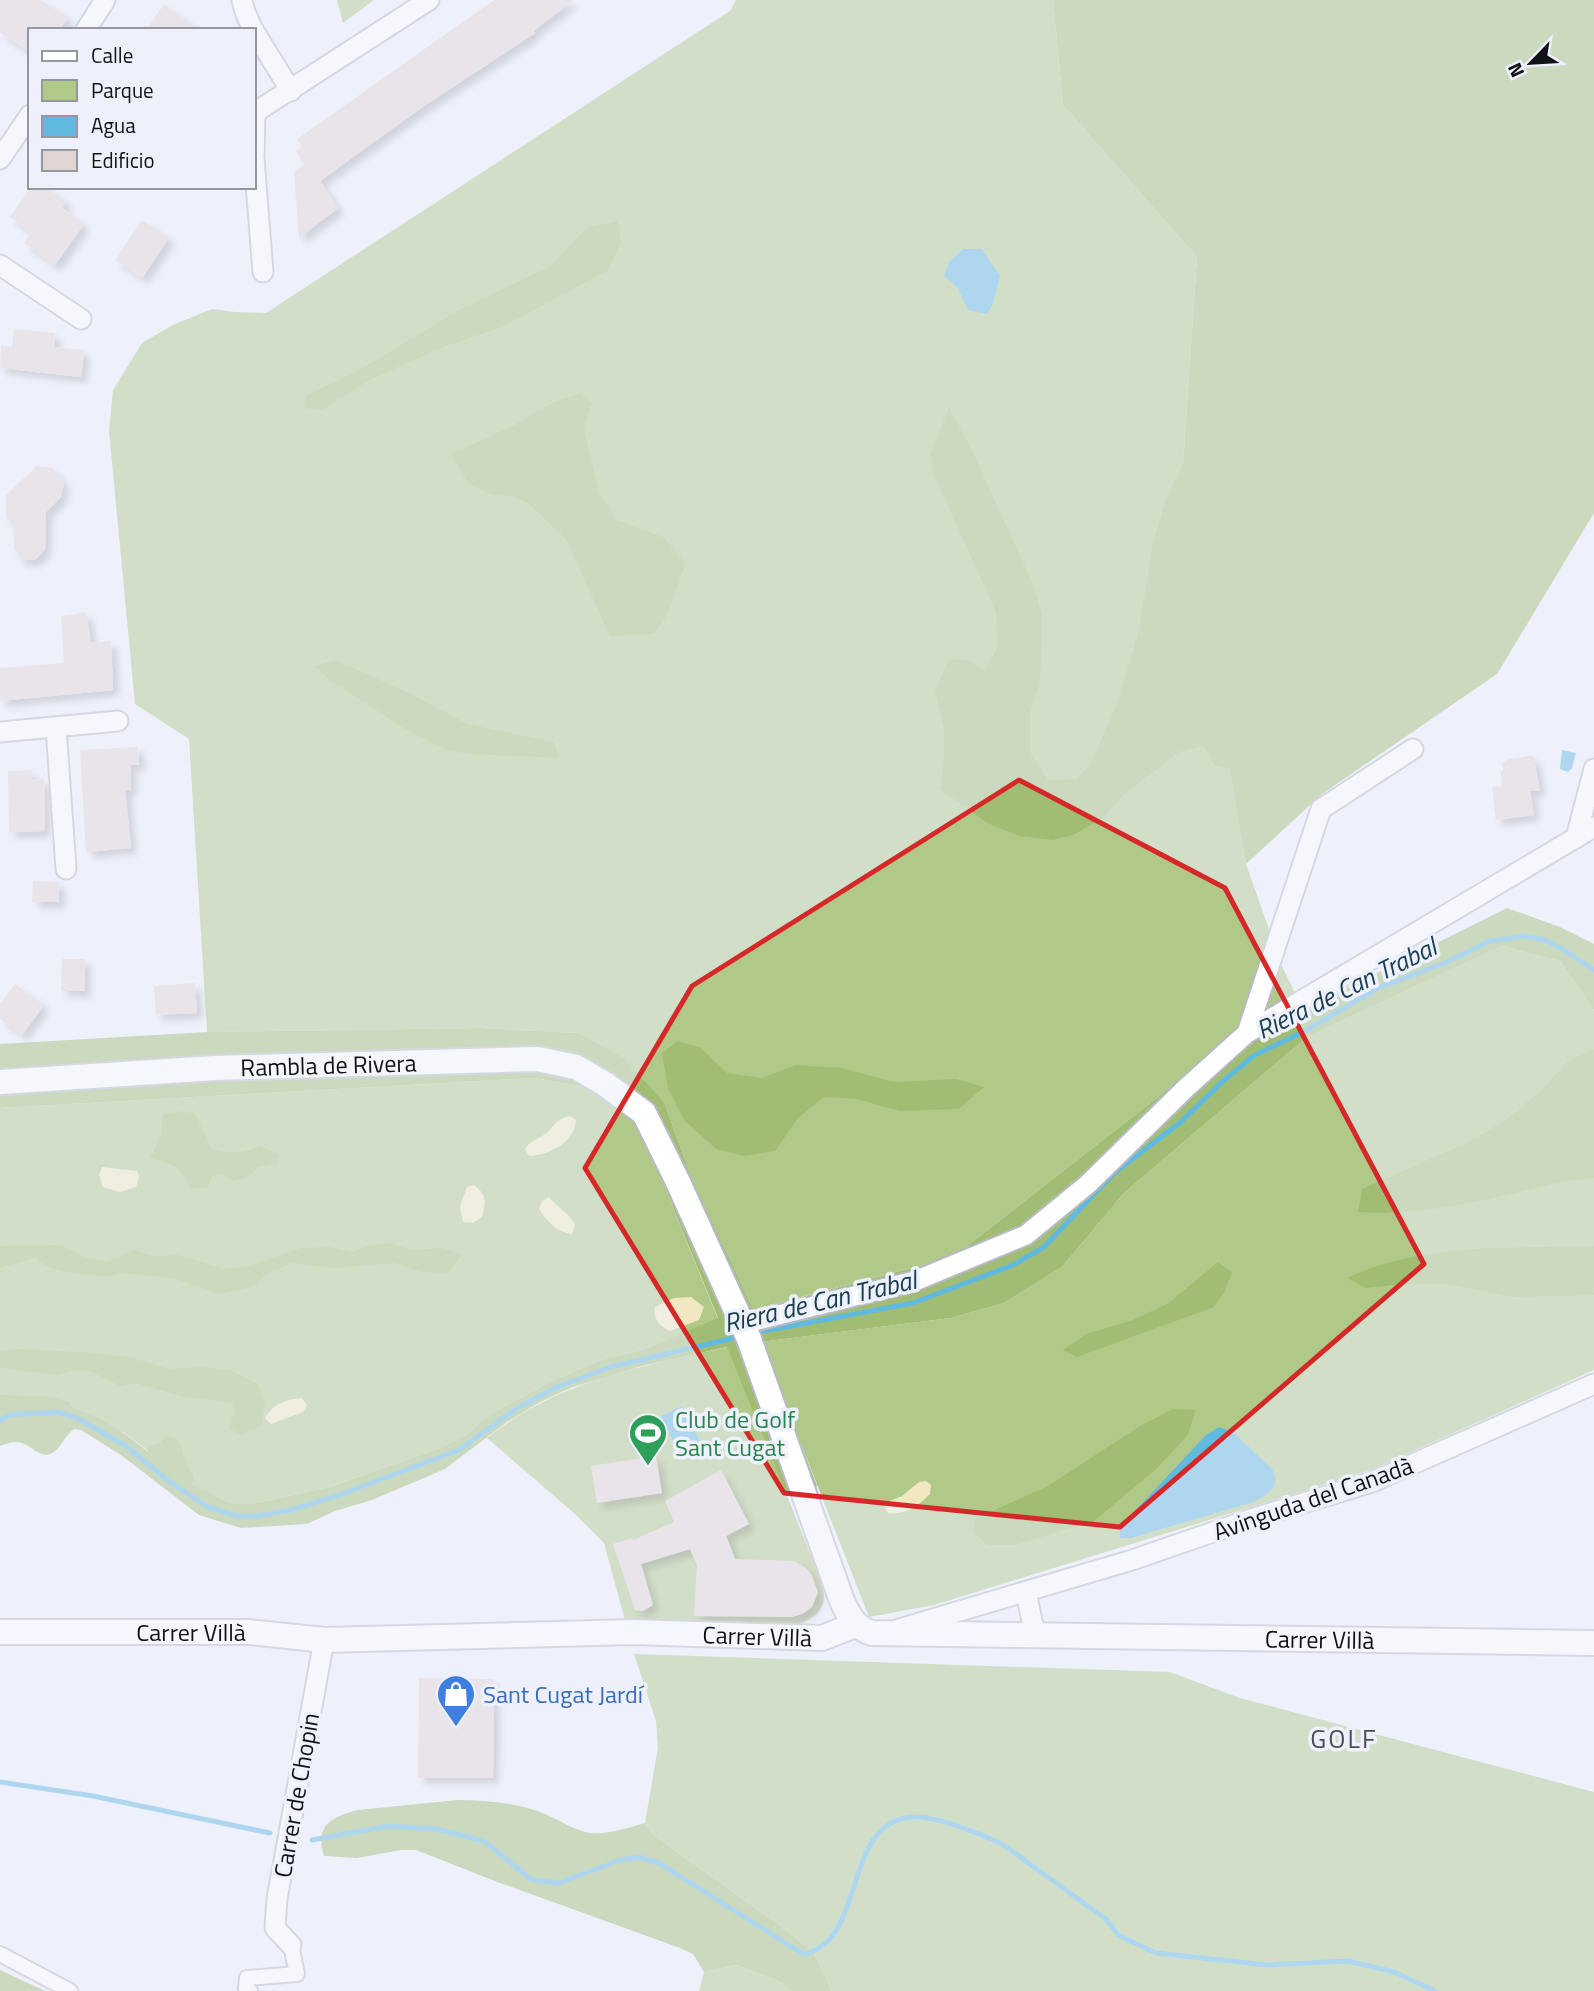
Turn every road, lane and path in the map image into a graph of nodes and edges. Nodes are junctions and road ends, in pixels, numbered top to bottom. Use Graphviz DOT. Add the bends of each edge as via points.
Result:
graph roads {
  1 [pos="105,0"];
  2 [pos="242,0"];
  3 [pos="429,0"];
  4 [pos="87,28"];
  5 [pos="252,28"];
  6 [pos="256,36"];
  7 [pos="291,90"];
  8 [pos="256,111"];
  9 [pos="28,118"];
  10 [pos="0,159"];
  11 [pos="256,183"];
  12 [pos="0,265"];
  13 [pos="263,272"];
  14 [pos="81,319"];
  15 [pos="118,721"];
  16 [pos="56,727"];
  17 [pos="0,732"];
  18 [pos="1413,749"];
  19 [pos="1594,769"];
  20 [pos="1594,827"];
  21 [pos="1576,838"];
  22 [pos="66,869"];
  23 [pos="1247,1033"];
  24 [pos="0,1082"];
  25 [pos="745,1330"];
  26 [pos="1594,1384"];
  27 [pos="1026,1592"];
  28 [pos="855,1625"];
  29 [pos="0,1632"];
  30 [pos="888,1633"];
  31 [pos="1035,1635"];
  32 [pos="324,1640"];
  33 [pos="1594,1643"];
  34 [pos="291,1945"];
  35 [pos="0,1954"];
  36 [pos="71,1991"];
  37 [pos="250,1991"];
  1 -- 4 [label="street"];
  2 -- 5 [label="street"];
  3 -- 7 [label="street"];
  6 -- 7 [label="street"];
  7 -- 8 [label="street"];
  9 -- 10 [label="street"];
  11 -- 13 [label="street"];
  12 -- 14 [label="street"];
  15 -- 16 [label="street"];
  16 -- 17 [label="street"];
  16 -- 22 [label="street"];
  18 -- 23 [label="street" via="1321,809"];
  19 -- 21 [label="street"];
  20 -- 21 [label="street"];
  21 -- 23 [label="street"];
  23 -- 25 [label="street" via="1088,1184 1026,1235 915,1281"];
  24 -- 25 [label="street, Rambla de Rivera" via="215,1068 537,1059 576,1067 644,1113"];
  25 -- 28 [label="street" via="842,1601"];
  26 -- 27 [label="street, Avinguda del Canadà" via="1372,1482"];
  27 -- 30 [label="street, Avinguda del Canadà"];
  27 -- 31 [label="street"];
  28 -- 30 [label="street, Carrer Villà" via="863,1631"];
  28 -- 32 [label="street, Carrer Villà" via="822,1638 633,1632"];
  29 -- 32 [label="street, Carrer Villà" via="248,1632"];
  30 -- 31 [label="street, Carrer Villà"];
  31 -- 33 [label="street, Carrer Villà"];
  32 -- 34 [label="street, Carrer de Chopin" via="277,1899 275,1928"];
  34 -- 37 [label="street" via="297,1974 247,1978"];
  35 -- 36 [label="street"];
}
